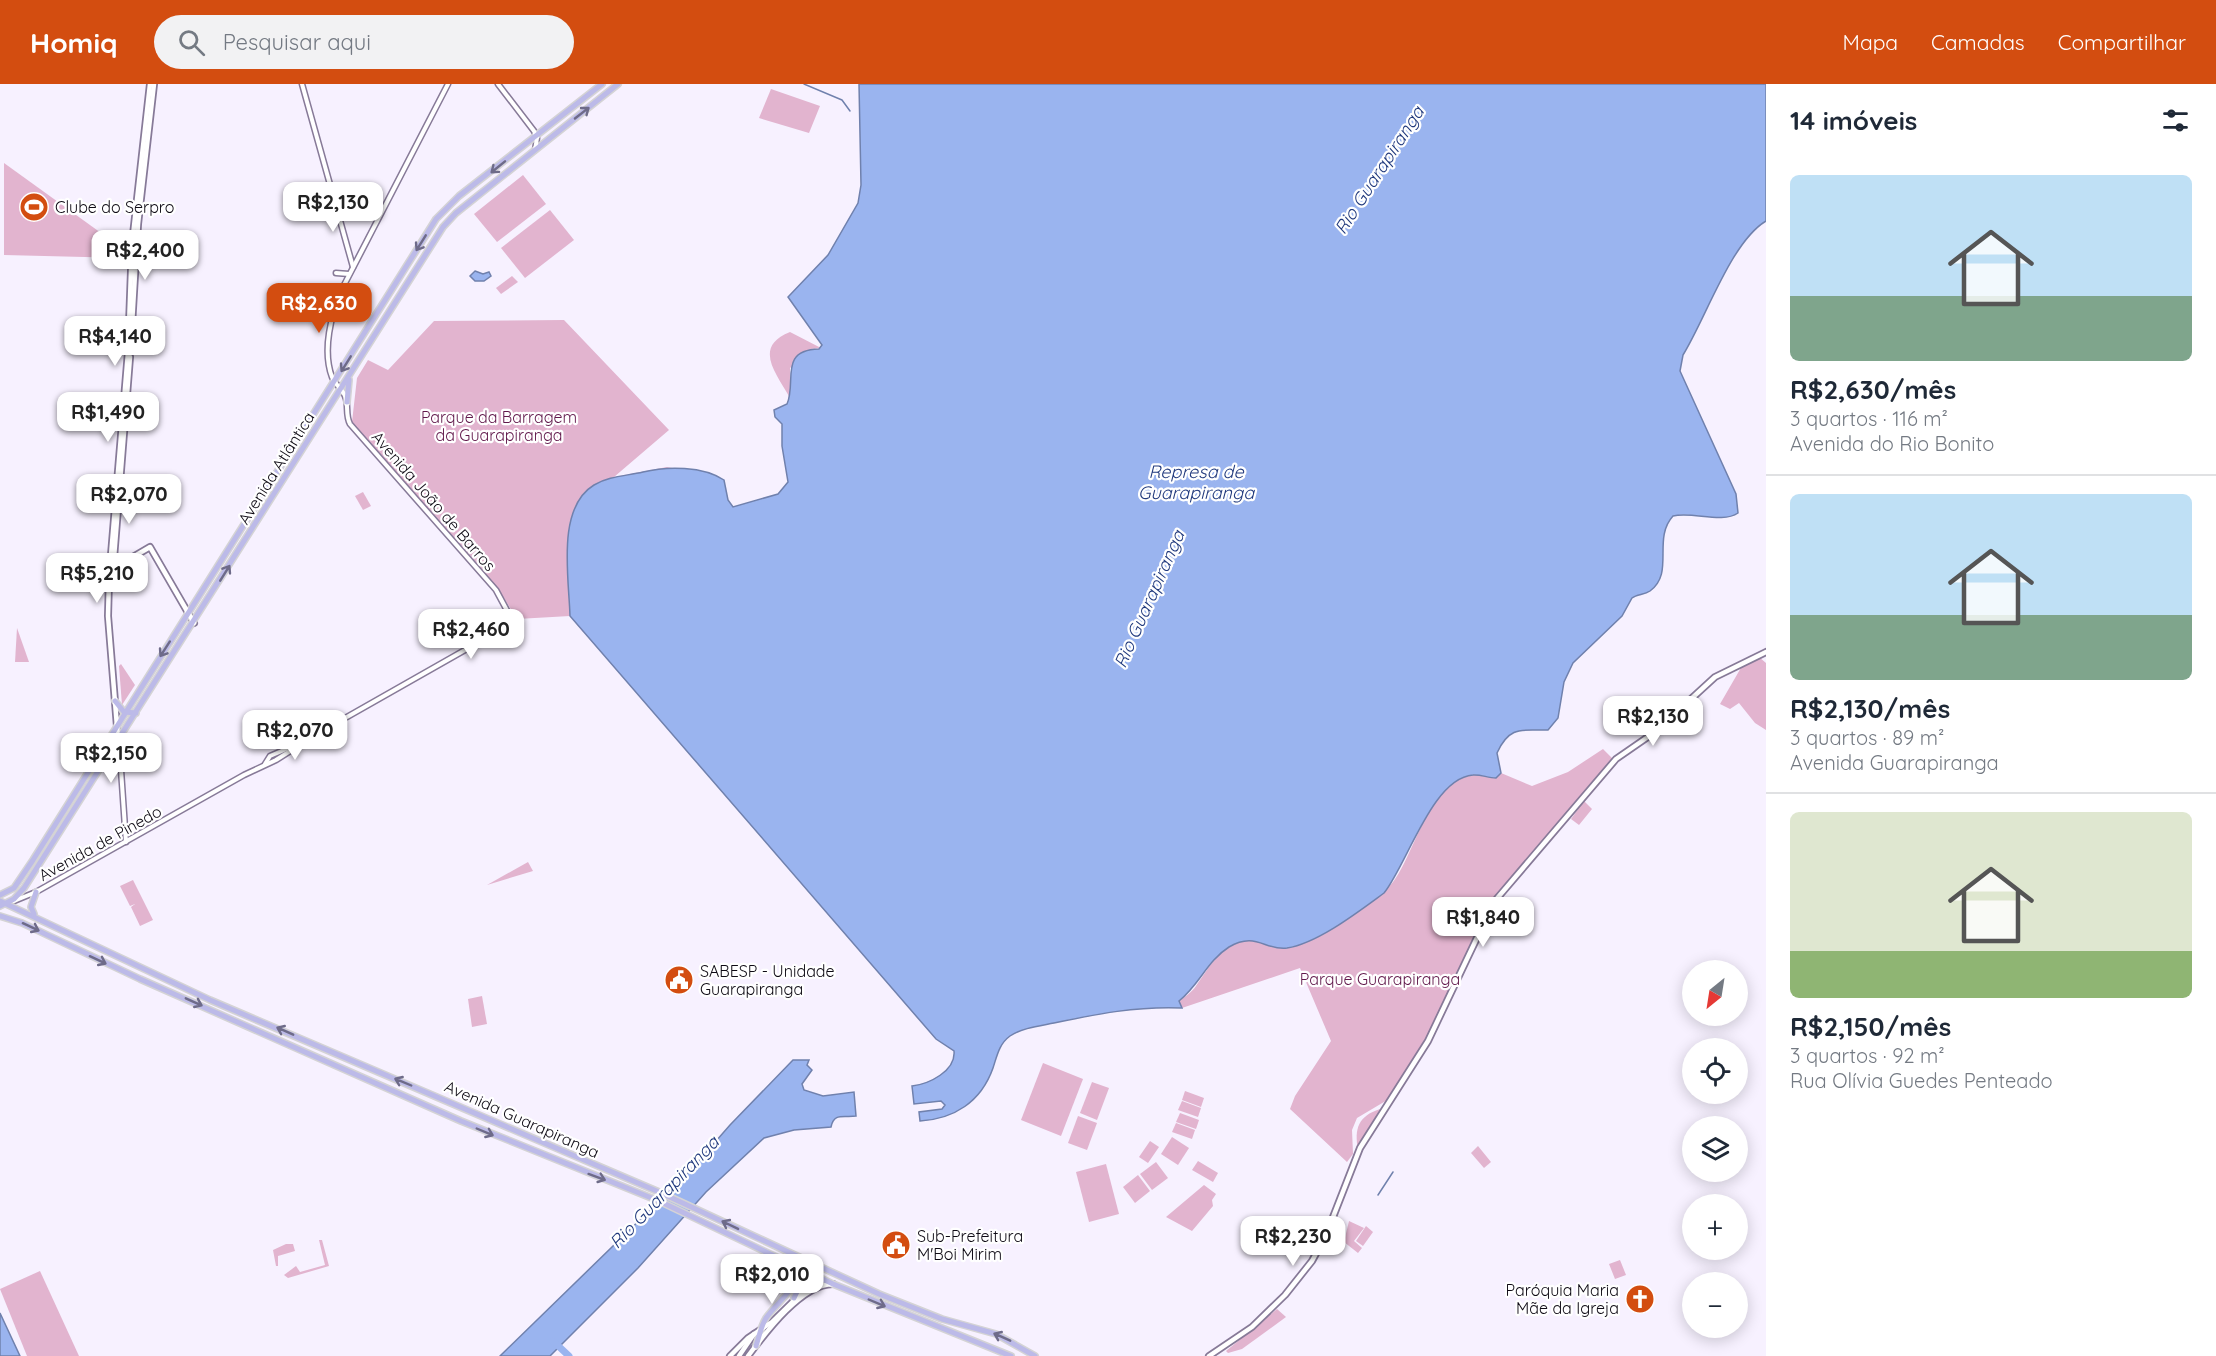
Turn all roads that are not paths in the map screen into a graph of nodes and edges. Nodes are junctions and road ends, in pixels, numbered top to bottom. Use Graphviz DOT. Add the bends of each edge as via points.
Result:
graph roads {
  1 [pos="302,84"];
  2 [pos="448,84"];
  3 [pos="498,84"];
  4 [pos="602,84"];
  5 [pos="618,84"];
  6 [pos="151,85"];
  7 [pos="537,136"];
  8 [pos="535,150"];
  9 [pos="353,268"];
  10 [pos="336,273"];
  11 [pos="349,274"];
  12 [pos="130,328"];
  13 [pos="349,378"];
  14 [pos="334,382"];
  15 [pos="341,390"];
  16 [pos="347,402"];
  17 [pos="121,564"];
  18 [pos="108,579"];
  19 [pos="189,612"];
  20 [pos="194,623"];
  21 [pos="506,627"];
  22 [pos="1766,652"];
  23 [pos="115,701"];
  24 [pos="124,712"];
  25 [pos="135,713"];
  26 [pos="117,724"];
  27 [pos="118,739"];
  28 [pos="299,744"];
  29 [pos="111,750"];
  30 [pos="120,754"];
  31 [pos="264,765"];
  32 [pos="126,842"];
  33 [pos="36,892"];
  34 [pos="0,895"];
  35 [pos="0,901"];
  36 [pos="8,903"];
  37 [pos="0,906"];
  38 [pos="0,916"];
  39 [pos="37,917"];
  40 [pos="436,1096"];
  41 [pos="424,1105"];
  42 [pos="576,1158"];
  43 [pos="558,1162"];
  44 [pos="795,1256"];
  45 [pos="798,1267"];
  46 [pos="804,1270"];
  47 [pos="830,1272"];
  48 [pos="818,1277"];
  49 [pos="833,1284"];
  50 [pos="794,1298"];
  51 [pos="762,1328"];
  52 [pos="754,1334"];
  53 [pos="756,1346"];
  54 [pos="730,1356"];
  55 [pos="739,1356"];
  56 [pos="748,1356"];
  57 [pos="1011,1356"];
  58 [pos="1035,1356"];
  59 [pos="1209,1356"];
  1 -- 9 [label="street"];
  2 -- 9 [label="street"];
  3 -- 7 [label="street"];
  4 -- 7 [label="main road, Avenida Atlântica"];
  8 -- 5 [label="main road, Avenida Atlântica, one-way"];
  6 -- 12 [label="main road"];
  7 -- 8 [label="street"];
  7 -- 14 [label="main road, Avenida Atlântica, one-way" via="459,196 436,219"];
  8 -- 13 [label="main road, Avenida Atlântica" via="443,227"];
  9 -- 11 [label="street"];
  10 -- 11 [label="street"];
  11 -- 14 [label="street" via="336,303 328,347"];
  12 -- 17 [label="main road" via="114,558"];
  12 -- 18 [label="main road"];
  13 -- 15 [label="main road, Avenida Atlântica"];
  13 -- 16 [label="main road"];
  14 -- 15 [label="street, Avenida João de Barros"];
  14 -- 19 [label="main road, Avenida Atlântica"];
  15 -- 16 [label="street, Avenida João de Barros"];
  20 -- 15 [label="main road, Avenida Atlântica, one-way"];
  16 -- 21 [label="street, Avenida João de Barros" via="350,424 496,590 510,616"];
  17 -- 18 [label="main road"];
  17 -- 19 [label="main road" via="150,547"];
  18 -- 23 [label="main road"];
  19 -- 20 [label="main road"];
  19 -- 24 [label="main road, Avenida Atlântica, one-way"];
  20 -- 25 [label="main road, Avenida Atlântica"];
  21 -- 28 [label="street, Avenida de Pinedo"];
  22 -- 59 [label="main road" via="1715,677 1661,727 1616,759 1494,902 1428,1041 1360,1148 1312,1261 1252,1327"];
  23 -- 24 [label="main road"];
  23 -- 26 [label="main road"];
  24 -- 25 [label="main road"];
  24 -- 26 [label="main road, Avenida Atlântica"];
  25 -- 27 [label="main road, Avenida Atlântica"];
  26 -- 27 [label="main road"];
  26 -- 34 [label="main road, Avenida Atlântica" via="18,884"];
  27 -- 29 [label="main road, Avenida Atlântica"];
  27 -- 30 [label="street"];
  28 -- 31 [label="street, Avenida de Pinedo"];
  28 -- 31 [label="street, Avenida de Pinedo" via="270,756"];
  29 -- 30 [label="main road"];
  29 -- 36 [label="main road, Avenida Atlântica" via="24,888"];
  30 -- 32 [label="street"];
  31 -- 32 [label="street, Avenida de Pinedo"];
  32 -- 33 [label="street, Avenida de Pinedo"];
  33 -- 36 [label="street, Avenida de Pinedo"];
  33 -- 39 [label="main road" via="31,907"];
  35 -- 36 [label="main road, Avenida Guarapiranga"];
  36 -- 37 [label="main road, Avenida Atlântica"];
  36 -- 39 [label="main road, Avenida Guarapiranga"];
  38 -- 41 [label="main road, Avenida Guarapiranga, one-way"];
  40 -- 39 [label="main road, Avenida Guarapiranga, one-way" via="210,1000"];
  40 -- 41 [label="main road"];
  40 -- 42 [label="main road, Avenida Guarapiranga"];
  41 -- 43 [label="main road, Avenida Guarapiranga, one-way"];
  42 -- 43 [label="main road" via="572,1163"];
  44 -- 42 [label="main road, Avenida Guarapiranga, one-way" via="642,1184"];
  43 -- 45 [label="main road, Avenida Guarapiranga, one-way" via="636,1191"];
  44 -- 45 [label="main road"];
  44 -- 47 [label="main road, Avenida Guarapiranga"];
  45 -- 46 [label="main road, Avenida Guarapiranga"];
  45 -- 51 [label="main road" via="793,1288"];
  46 -- 48 [label="main road, Avenida Guarapiranga"];
  46 -- 50 [label="main road"];
  47 -- 48 [label="main road"];
  58 -- 47 [label="main road, Avenida Guarapiranga, one-way" via="996,1334 934,1317"];
  48 -- 49 [label="main road, Avenida Guarapiranga"];
  48 -- 50 [label="main road"];
  49 -- 53 [label="main road" via="821,1284 803,1295"];
  49 -- 57 [label="main road, Avenida Guarapiranga, one-way"];
  50 -- 51 [label="main road"];
  51 -- 52 [label="main road"];
  51 -- 53 [label="main road"];
  52 -- 54 [label="main road"];
  52 -- 55 [label="main road"];
  53 -- 56 [label="main road"];
}
